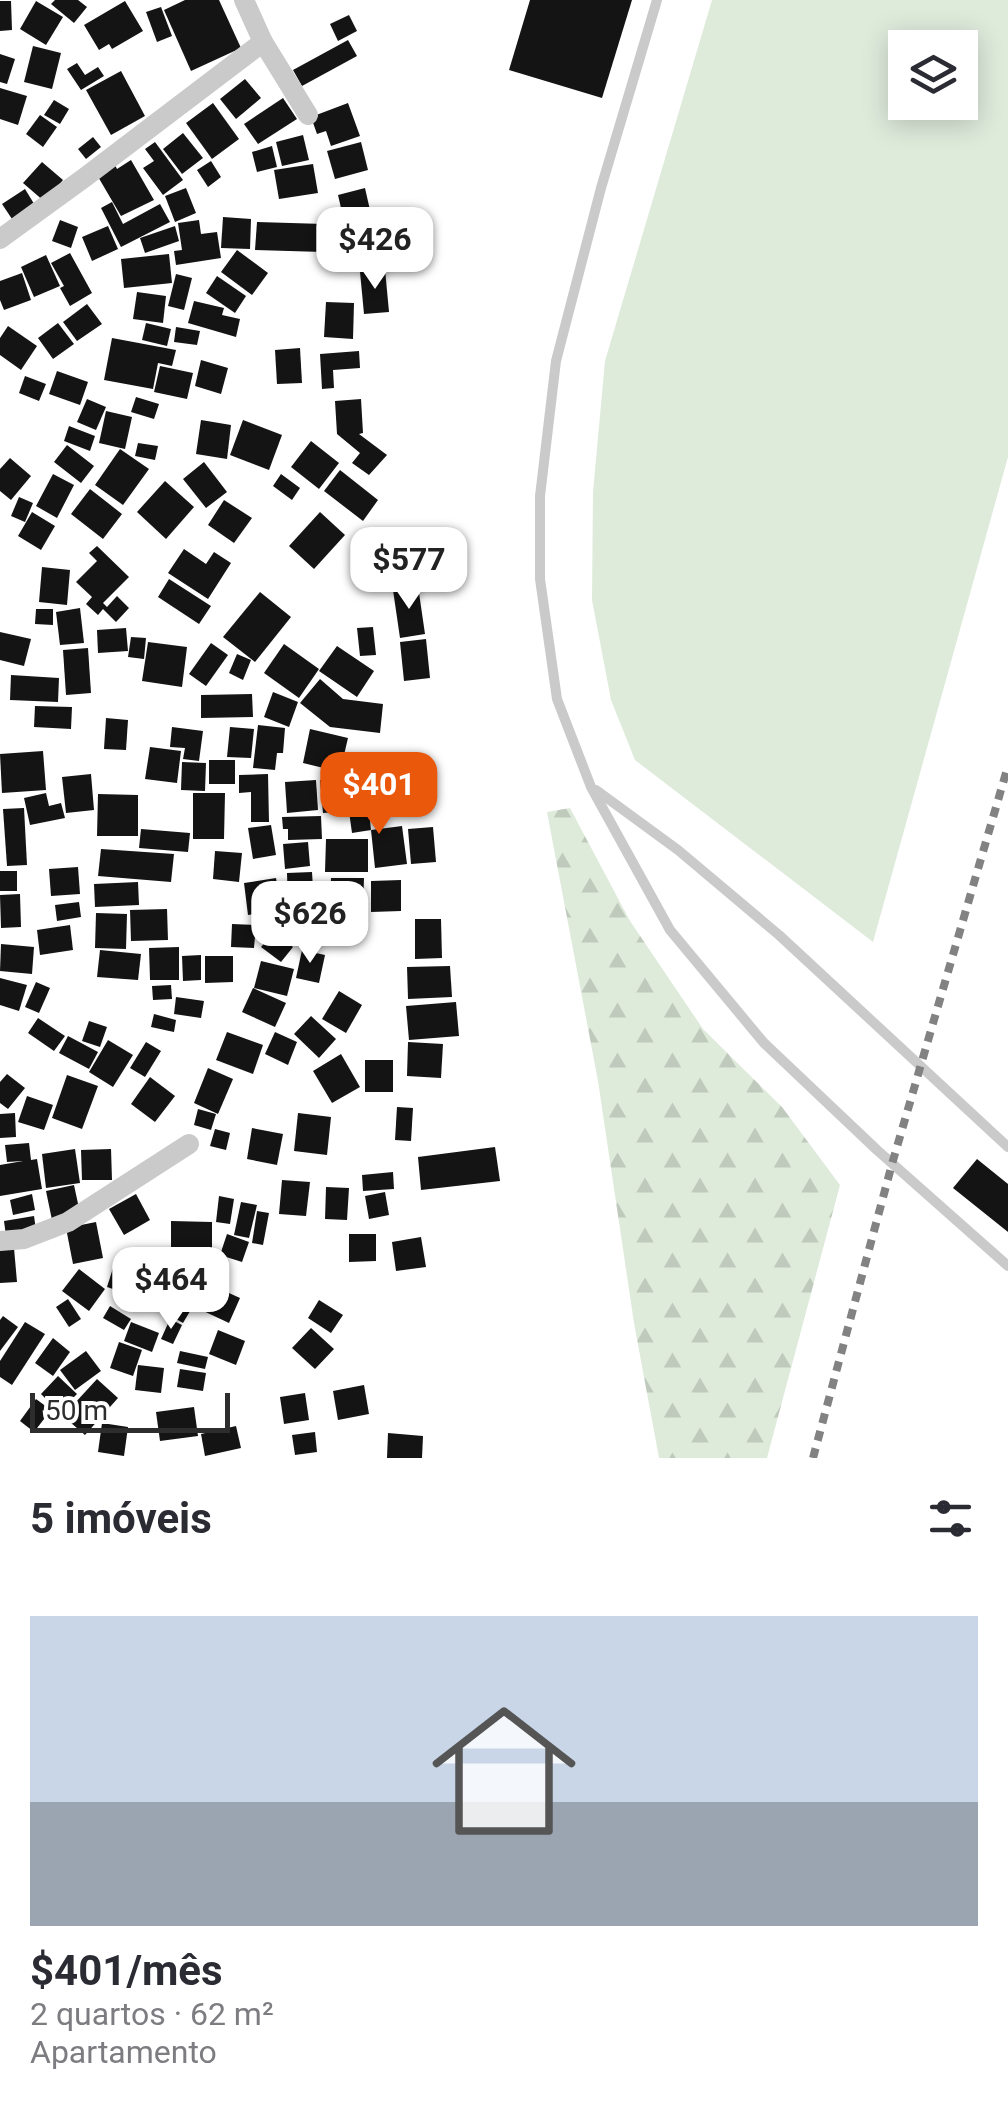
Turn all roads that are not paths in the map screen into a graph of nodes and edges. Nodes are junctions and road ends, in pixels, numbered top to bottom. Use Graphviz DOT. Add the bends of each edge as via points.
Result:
graph roads {
  1 [pos="244,0"];
  2 [pos="657,0"];
  3 [pos="263,42"];
  4 [pos="308,115"];
  5 [pos="0,238"];
  6 [pos="591,787"];
  7 [pos="188,1144"];
  8 [pos="1008,1146"];
  9 [pos="0,1241"];
  10 [pos="1008,1266"];
  1 -- 3 [label="street"];
  2 -- 6 [label="lane" via="556,361 540,496 540,579 558,699"];
  3 -- 4 [label="street"];
  3 -- 5 [label="street"];
  6 -- 8 [label="lane" via="778,935"];
  6 -- 10 [label="lane" via="670,930 764,1043"];
  7 -- 9 [label="street" via="68,1222 24,1240"];
}
